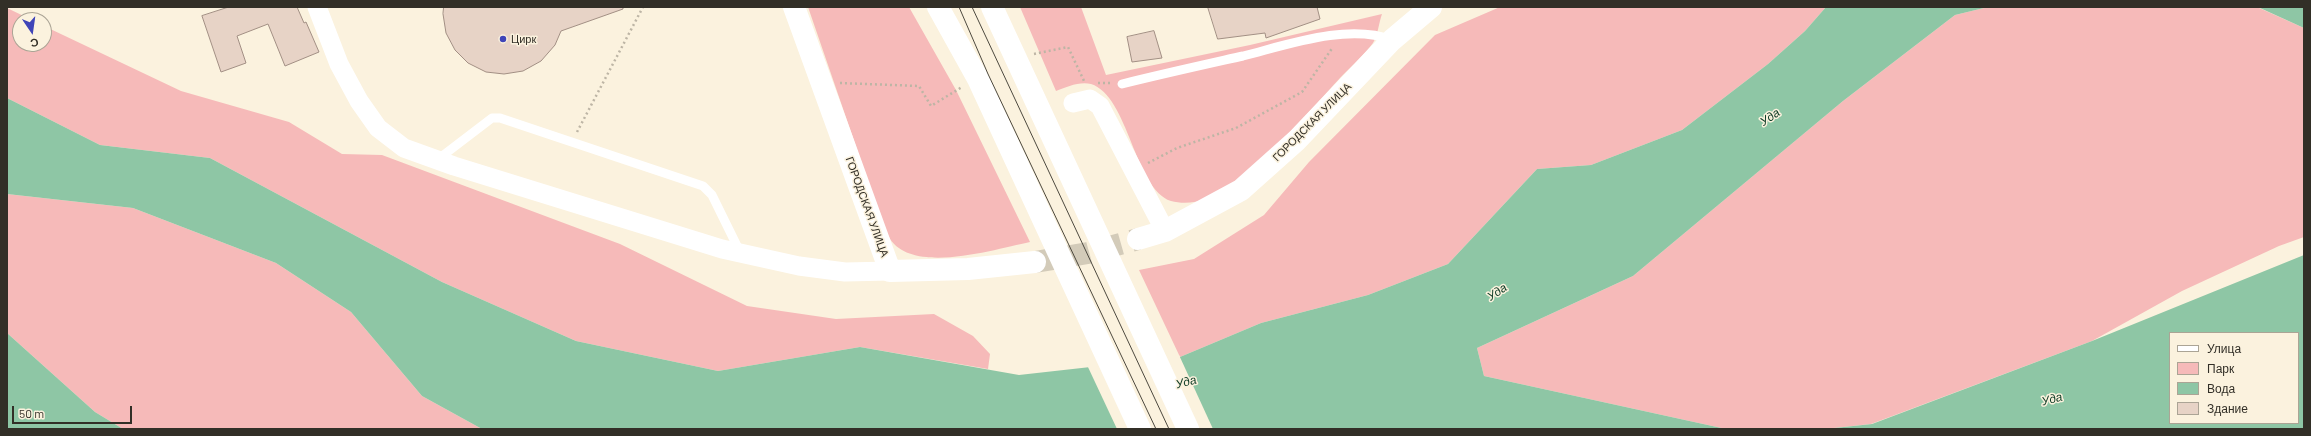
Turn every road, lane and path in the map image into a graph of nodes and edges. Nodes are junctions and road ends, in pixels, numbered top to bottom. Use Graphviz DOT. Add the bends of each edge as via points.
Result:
graph roads {
  1 [pos="317,7"];
  2 [pos="642,7"];
  3 [pos="794,7"];
  4 [pos="938,7"];
  5 [pos="992,7"];
  6 [pos="1431,7"];
  7 [pos="1347,34"];
  8 [pos="1392,40"];
  9 [pos="1024,58"];
  10 [pos="973,81"];
  11 [pos="822,83"];
  12 [pos="1122,84"];
  13 [pos="1073,103"];
  14 [pos="572,142"];
  15 [pos="437,160"];
  16 [pos="1135,171"];
  17 [pos="1165,231"];
  18 [pos="1138,239"];
  19 [pos="741,254"];
  20 [pos="1035,262"];
  21 [pos="890,271"];
  22 [pos="1140,429"];
  23 [pos="1188,429"];
  1 -- 15 [label="street" via="339,64 359,102 378,128 398,144"];
  2 -- 14 [label="path"];
  3 -- 11 [label="main road, ГОРОДСКАЯ УЛИЦА"];
  4 -- 10 [label="main road"];
  5 -- 9 [label="main road"];
  6 -- 8 [label="main road, ГОРОДСКАЯ УЛИЦА"];
  7 -- 8 [label="lane" via="1378,35"];
  7 -- 12 [label="lane" via="1315,39"];
  7 -- 16 [label="path" via="1332,48 1302,92 1236,128 1177,148"];
  8 -- 17 [label="main road, ГОРОДСКАЯ УЛИЦА" via="1297,140 1241,190"];
  9 -- 12 [label="path" via="1068,47 1086,84"];
  9 -- 23 [label="main road"];
  10 -- 11 [label="path" via="931,106 919,86"];
  10 -- 22 [label="main road"];
  11 -- 21 [label="main road, ГОРОДСКАЯ УЛИЦА"];
  13 -- 16 [label="street" via="1090,99 1100,106"];
  14 -- 15 [label="lane" via="497,117 492,118"];
  14 -- 19 [label="lane" via="709,190"];
  15 -- 19 [label="street"];
  16 -- 17 [label="street"];
  17 -- 18 [label="main road, ГОРОДСКАЯ УЛИЦА"];
  19 -- 21 [label="street" via="845,272"];
  20 -- 21 [label="main road, ГОРОДСКАЯ УЛИЦА" via="968,269"];
}
